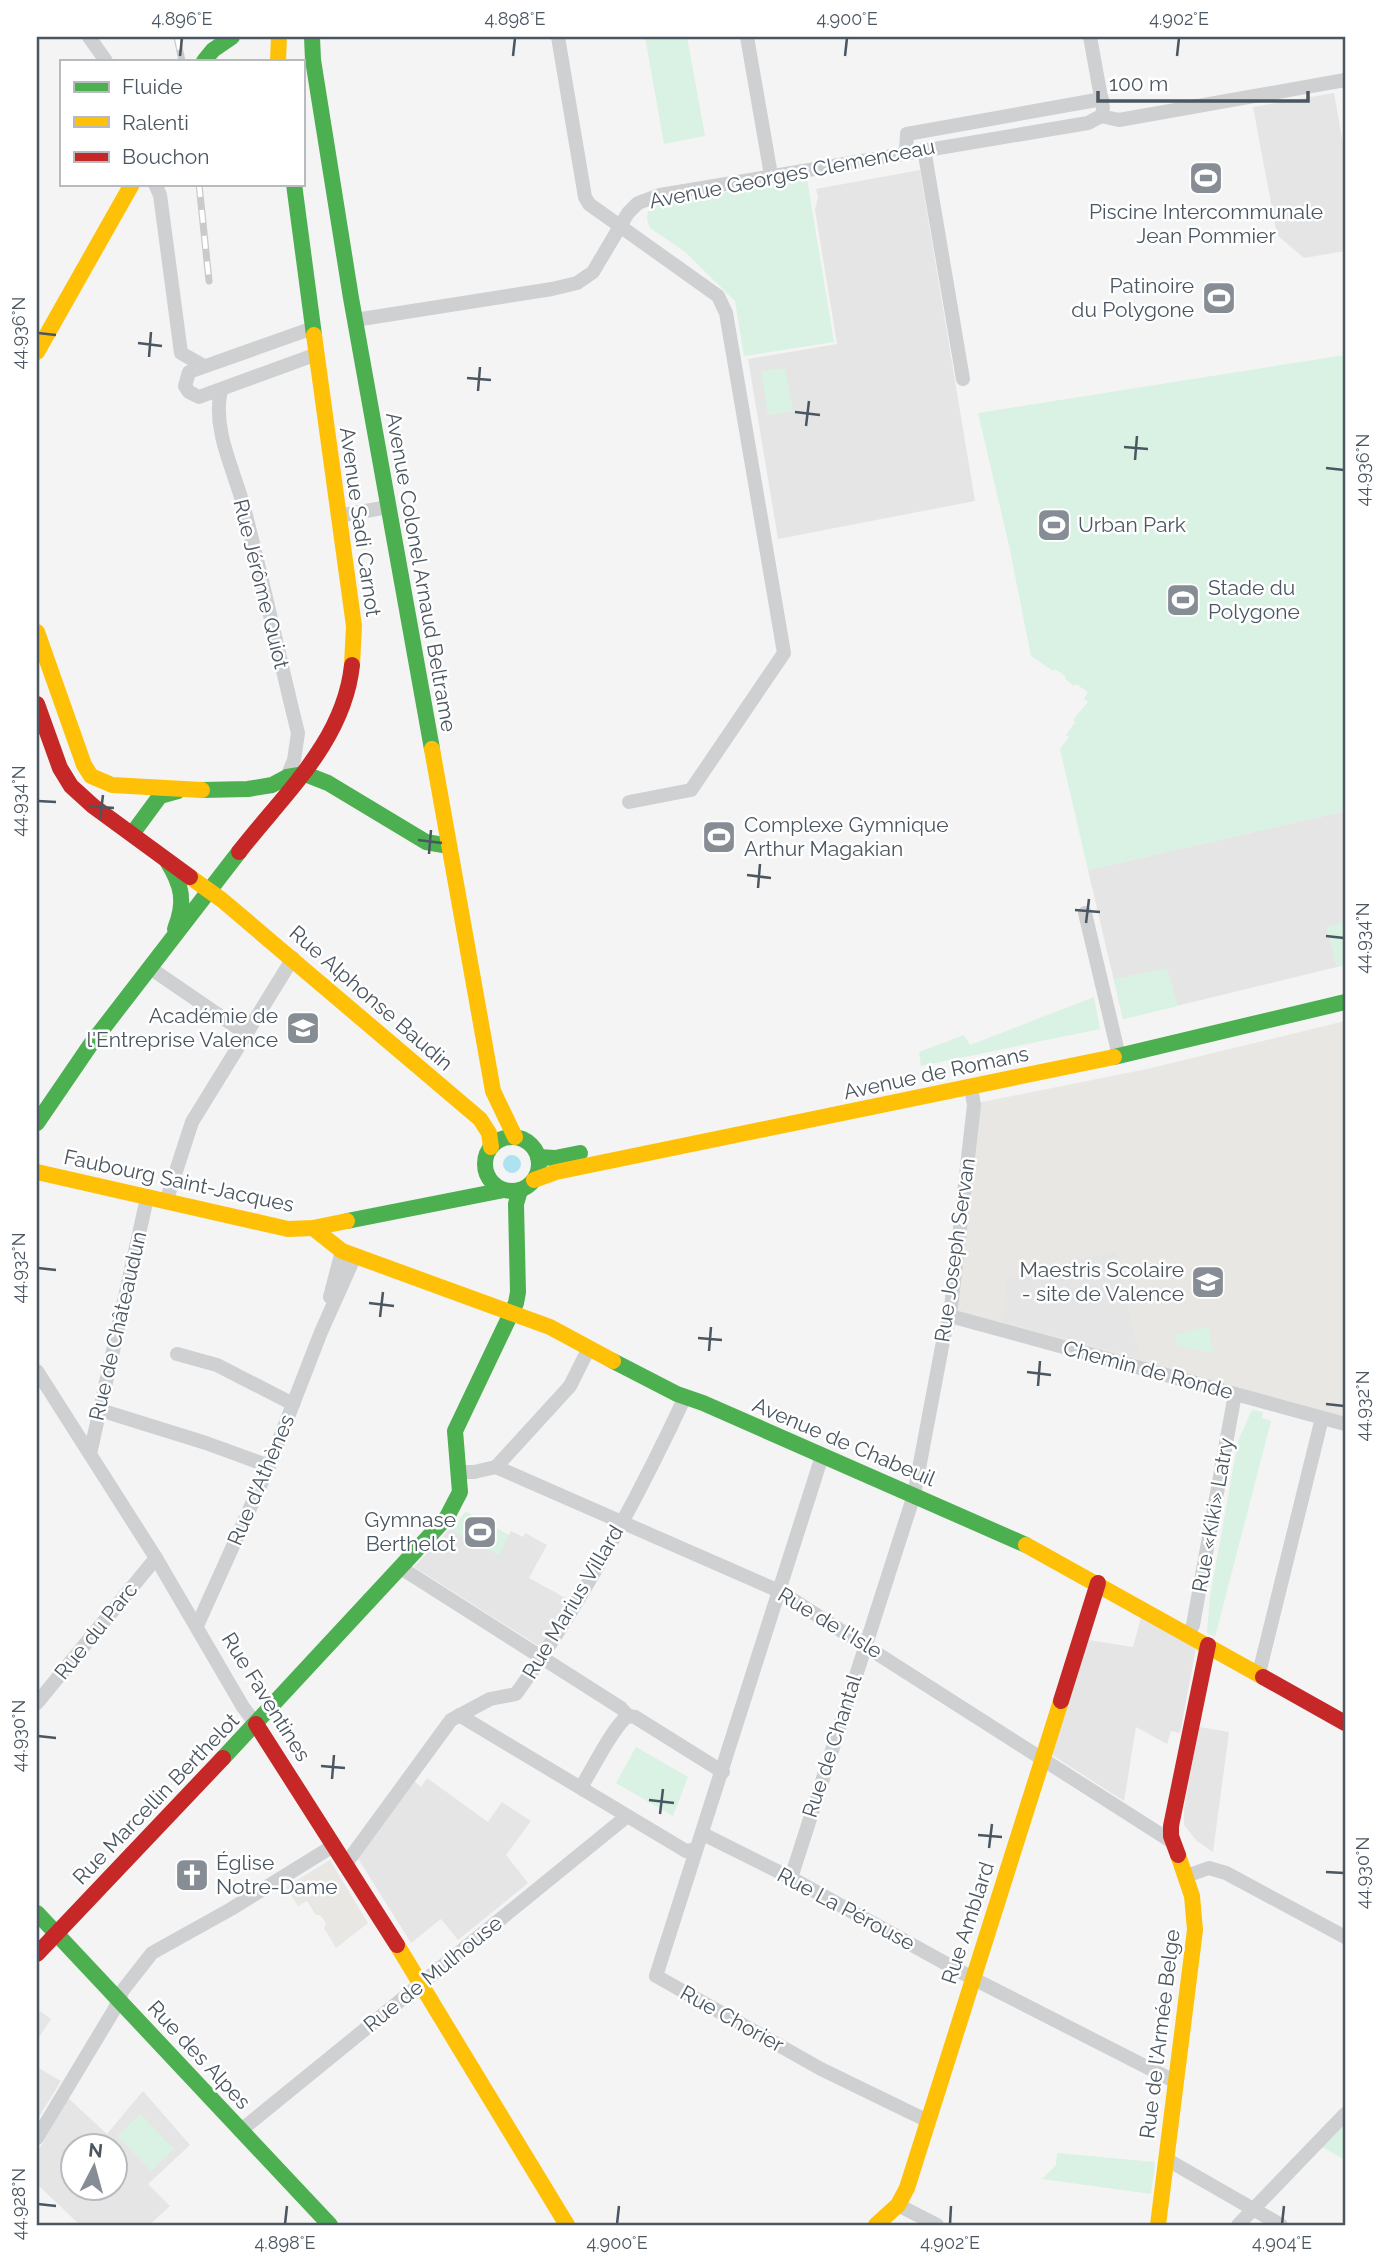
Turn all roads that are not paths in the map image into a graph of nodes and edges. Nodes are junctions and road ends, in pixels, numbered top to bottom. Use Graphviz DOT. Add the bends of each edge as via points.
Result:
graph roads {
  1 [pos="89,37"];
  2 [pos="232,37"];
  3 [pos="279,37"];
  4 [pos="294,37"];
  5 [pos="312,37"];
  6 [pos="558,37"];
  7 [pos="747,37"];
  8 [pos="1090,37"];
  9 [pos="211,49"];
  10 [pos="105,60"];
  11 [pos="278,60"];
  12 [pos="313,60"];
  13 [pos="1345,80"];
  14 [pos="1102,99"];
  15 [pos="1101,116"];
  16 [pos="924,149"];
  17 [pos="906,152"];
  18 [pos="771,175"];
  19 [pos="131,186"];
  20 [pos="156,186"];
  21 [pos="294,186"];
  22 [pos="619,226"];
  23 [pos="355,320"];
  24 [pos="313,328"];
  25 [pos="44,331"];
  26 [pos="37,352"];
  27 [pos="317,355"];
  28 [pos="204,366"];
  29 [pos="963,379"];
  30 [pos="221,390"];
  31 [pos="388,507"];
  32 [pos="338,516"];
  33 [pos="37,632"];
  34 [pos="37,704"];
  35 [pos="304,774"];
  36 [pos="287,777"];
  37 [pos="248,789"];
  38 [pos="184,790"];
  39 [pos="629,802"];
  40 [pos="132,834"];
  41 [pos="251,836"];
  42 [pos="449,846"];
  43 [pos="167,861"];
  44 [pos="210,891"];
  45 [pos="1085,913"];
  46 [pos="168,945"];
  47 [pos="293,958"];
  48 [pos="150,968"];
  49 [pos="1345,987"];
  50 [pos="1345,1002"];
  51 [pos="245,1033"];
  52 [pos="1117,1049"];
  53 [pos="971,1087"];
  54 [pos="493,1091"];
  55 [pos="480,1119"];
  56 [pos="37,1123"];
  57 [pos="515,1138"];
  58 [pos="491,1147"];
  59 [pos="538,1157"];
  60 [pos="37,1172"];
  61 [pos="534,1180"];
  62 [pos="513,1194"];
  63 [pos="147,1198"];
  64 [pos="166,1202"];
  65 [pos="313,1228"];
  66 [pos="349,1254"];
  67 [pos="513,1313"];
  68 [pos="950,1316"];
  69 [pos="589,1348"];
  70 [pos="177,1354"];
  71 [pos="37,1371"];
  72 [pos="1235,1394"];
  73 [pos="685,1397"];
  74 [pos="293,1404"];
  75 [pos="100,1410"];
  76 [pos="1322,1418"];
  77 [pos="1345,1424"];
  78 [pos="89,1454"];
  79 [pos="822,1456"];
  80 [pos="269,1466"];
  81 [pos="496,1467"];
  82 [pos="458,1472"];
  83 [pos="915,1495"];
  84 [pos="621,1521"];
  85 [pos="156,1558"];
  86 [pos="401,1567"];
  87 [pos="1098,1583"];
  88 [pos="779,1591"];
  89 [pos="197,1626"];
  90 [pos="1186,1634"];
  91 [pos="865,1644"];
  92 [pos="1208,1645"];
  93 [pos="542,1658"];
  94 [pos="1259,1673"];
  95 [pos="37,1703"];
  96 [pos="459,1715"];
  97 [pos="628,1716"];
  98 [pos="1345,1723"];
  99 [pos="256,1724"];
  100 [pos="1042,1757"];
  101 [pos="723,1772"];
  102 [pos="584,1790"];
  103 [pos="626,1817"];
  104 [pos="703,1834"];
  105 [pos="1174,1843"];
  106 [pos="333,1846"];
  107 [pos="696,1849"];
  108 [pos="345,1865"];
  109 [pos="1186,1875"];
  110 [pos="791,1878"];
  111 [pos="37,1913"];
  112 [pos="56,1934"];
  113 [pos="1345,1937"];
  114 [pos="37,1954"];
  115 [pos="972,1978"];
  116 [pos="421,1983"];
  117 [pos="118,2000"];
  118 [pos="1176,2082"];
  119 [pos="1345,2114"];
  120 [pos="928,2121"];
  121 [pos="240,2131"];
  122 [pos="37,2138"];
  123 [pos="1166,2160"];
  124 [pos="898,2205"];
  125 [pos="1253,2209"];
  126 [pos="329,2225"];
  127 [pos="567,2225"];
  128 [pos="876,2225"];
  129 [pos="937,2225"];
  130 [pos="1158,2225"];
  131 [pos="1238,2225"];
  132 [pos="1281,2225"];
  1 -- 10 [label="street"];
  2 -- 9 [label="main road"];
  3 -- 11 [label="main road"];
  4 -- 12 [label="main road"];
  5 -- 12 [label="main road, Avenue Colonel Arnaud Beltrame"];
  6 -- 22 [label="street" via="585,197"];
  7 -- 18 [label="street"];
  8 -- 14 [label="street"];
  12 -- 23 [label="main road, Avenue Colonel Arnaud Beltrame"];
  13 -- 15 [label="street, Avenue Georges Clemenceau" via="1119,120"];
  14 -- 15 [label="street"];
  14 -- 17 [label="street" via="907,134"];
  15 -- 16 [label="street, Avenue Georges Clemenceau" via="1088,123"];
  16 -- 17 [label="street, Avenue Georges Clemenceau"];
  16 -- 29 [label="street"];
  17 -- 18 [label="street, Avenue Georges Clemenceau"];
  18 -- 22 [label="street, Avenue Georges Clemenceau" via="649,198"];
  19 -- 25 [label="main road"];
  20 -- 28 [label="street" via="181,353"];
  21 -- 24 [label="main road, Avenue Sadi Carnot"];
  22 -- 23 [label="street, Avenue Georges Clemenceau" via="593,272 578,283"];
  22 -- 39 [label="street" via="718,296 726,313 784,653 691,790"];
  23 -- 31 [label="main road, Avenue Colonel Arnaud Beltrame"];
  24 -- 27 [label="main road, Avenue Sadi Carnot"];
  24 -- 28 [label="street"];
  25 -- 26 [label="main road"];
  27 -- 30 [label="street"];
  27 -- 32 [label="main road, Avenue Sadi Carnot"];
  28 -- 30 [label="street" via="189,372 185,386 189,392 199,397"];
  30 -- 36 [label="street, Rue Jérôme Quiot" via="222,435 298,733 295,760"];
  31 -- 32 [label="street"];
  31 -- 42 [label="main road, Avenue Colonel Arnaud Beltrame"];
  32 -- 35 [label="main road, Avenue Sadi Carnot" via="354,625 354,657 341,712"];
  33 -- 38 [label="main road" via="91,776 112,785"];
  34 -- 40 [label="main road, Rue Alphonse Baudin" via="71,786"];
  35 -- 36 [label="main road"];
  35 -- 41 [label="main road, Avenue Sadi Carnot"];
  35 -- 42 [label="main road" via="328,783 426,842"];
  36 -- 37 [label="main road"];
  37 -- 38 [label="main road"];
  37 -- 41 [label="main road, Avenue Sadi Carnot" via="261,807"];
  38 -- 40 [label="main road" via="160,796"];
  40 -- 43 [label="main road, Rue Alphonse Baudin"];
  41 -- 44 [label="main road, Avenue Sadi Carnot"];
  42 -- 54 [label="main road, Avenue Colonel Arnaud Beltrame"];
  43 -- 44 [label="main road, Rue Alphonse Baudin"];
  43 -- 46 [label="main road, Avenue Sadi Carnot" via="184,894"];
  44 -- 46 [label="main road, Avenue Sadi Carnot"];
  44 -- 47 [label="main road, Rue Alphonse Baudin"];
  45 -- 52 [label="street"];
  46 -- 48 [label="main road, Avenue Sadi Carnot"];
  47 -- 51 [label="street"];
  47 -- 55 [label="main road, Rue Alphonse Baudin"];
  48 -- 51 [label="street"];
  48 -- 56 [label="main road, Avenue Sadi Carnot"];
  49 -- 52 [label="main road, Avenue de Romans"];
  50 -- 52 [label="main road, Avenue de Romans"];
  51 -- 64 [label="street" via="192,1122"];
  52 -- 53 [label="main road, Avenue de Romans"];
  52 -- 59 [label="main road, Avenue de Romans" via="555,1158"];
  53 -- 61 [label="main road, Avenue de Romans"];
  53 -- 68 [label="street, Rue Joseph Servan" via="974,1105"];
  54 -- 55 [label="main road"];
  54 -- 57 [label="main road, Avenue Colonel Arnaud Beltrame"];
  55 -- 58 [label="main road, Rue Alphonse Baudin"];
  57 -- 58 [label="main road" via="502,1139"];
  57 -- 59 [label="main road" via="529,1144"];
  58 -- 62 [label="main road" via="485,1160 487,1175"];
  59 -- 61 [label="main road"];
  60 -- 63 [label="main road, Faubourg Saint-Jacques"];
  61 -- 62 [label="main road"];
  62 -- 65 [label="main road"];
  62 -- 67 [label="main road" via="518,1292"];
  63 -- 64 [label="main road, Faubourg Saint-Jacques"];
  63 -- 75 [label="street, Rue de Châteaudun"];
  64 -- 65 [label="main road, Faubourg Saint-Jacques" via="279,1227"];
  65 -- 66 [label="main road, Avenue de Chabeuil"];
  66 -- 67 [label="main road, Avenue de Chabeuil"];
  66 -- 74 [label="street, Rue d'Athènes"];
  67 -- 69 [label="main road, Avenue de Chabeuil"];
  67 -- 82 [label="main road" via="455,1431"];
  68 -- 72 [label="street, Chemin de Ronde"];
  68 -- 83 [label="street, Rue Joseph Servan"];
  69 -- 73 [label="main road, Avenue de Chabeuil"];
  69 -- 81 [label="street" via="570,1386"];
  70 -- 74 [label="street" via="217,1365"];
  71 -- 78 [label="street, Rue Faventines"];
  72 -- 76 [label="street, Chemin de Ronde"];
  72 -- 90 [label="street, Rue «Kiki» Latry" via="1193,1625"];
  73 -- 79 [label="main road, Avenue de Chabeuil"];
  73 -- 84 [label="street, Rue Marius Villard"];
  74 -- 80 [label="street, Rue d'Athènes"];
  75 -- 78 [label="street, Rue de Châteaudun"];
  75 -- 80 [label="street"];
  76 -- 77 [label="street, Chemin de Ronde"];
  76 -- 94 [label="street"];
  78 -- 85 [label="street, Rue Faventines"];
  79 -- 83 [label="main road, Avenue de Chabeuil"];
  79 -- 88 [label="street"];
  80 -- 89 [label="street, Rue d'Athènes"];
  81 -- 82 [label="street"];
  81 -- 84 [label="street, Rue de l'Isle"];
  82 -- 86 [label="main road, Rue Marcellin Berthelot" via="460,1492 447,1517"];
  83 -- 87 [label="main road, Avenue de Chabeuil" via="1043,1552"];
  83 -- 91 [label="street, Rue de Chantal"];
  84 -- 88 [label="street, Rue de l'Isle"];
  84 -- 93 [label="street, Rue Marius Villard"];
  85 -- 89 [label="street, Rue Faventines"];
  85 -- 95 [label="street, Rue du Parc"];
  86 -- 93 [label="street"];
  86 -- 99 [label="main road, Rue Marcellin Berthelot"];
  87 -- 90 [label="main road, Avenue de Chabeuil"];
  87 -- 100 [label="main road, Rue Amblard"];
  88 -- 91 [label="street, Rue de l'Isle"];
  88 -- 101 [label="street"];
  89 -- 99 [label="street, Rue Faventines"];
  90 -- 92 [label="main road, Avenue de Chabeuil"];
  91 -- 100 [label="street, Rue de l'Isle"];
  91 -- 110 [label="street, Rue de Chantal"];
  92 -- 94 [label="main road, Avenue de Chabeuil"];
  92 -- 105 [label="main road, Rue de l'Armée Belge" via="1173,1809"];
  93 -- 96 [label="street, Rue Marius Villard" via="516,1694 490,1699"];
  93 -- 97 [label="street"];
  94 -- 98 [label="main road, Avenue de Chabeuil"];
  96 -- 102 [label="street"];
  96 -- 108 [label="street, Rue Marius Villard"];
  97 -- 101 [label="street"];
  97 -- 102 [label="street" via="583,1784"];
  99 -- 106 [label="main road, Rue Faventines"];
  99 -- 112 [label="main road, Rue Marcellin Berthelot"];
  100 -- 105 [label="street, Rue de l'Isle"];
  100 -- 115 [label="main road, Rue Amblard"];
  101 -- 104 [label="street"];
  102 -- 103 [label="street"];
  103 -- 107 [label="street" via="686,1851"];
  103 -- 116 [label="street, Rue de Mulhouse"];
  104 -- 107 [label="street"];
  104 -- 110 [label="street, Rue La Pérouse"];
  105 -- 109 [label="main road, Rue de l'Armée Belge"];
  106 -- 108 [label="main road, Rue Faventines"];
  106 -- 117 [label="street" via="152,1954"];
  107 -- 120 [label="street, Rue Chorier" via="656,1976 821,2069"];
  108 -- 116 [label="main road, Rue Faventines"];
  109 -- 113 [label="street" via="1209,1868 1226,1873"];
  109 -- 118 [label="main road, Rue de l'Armée Belge" via="1195,1930"];
  110 -- 115 [label="street, Rue La Pérouse"];
  111 -- 112 [label="main road, Rue des Alpes"];
  112 -- 114 [label="main road, Rue Marcellin Berthelot"];
  112 -- 117 [label="main road, Rue des Alpes"];
  115 -- 118 [label="street, Rue La Pérouse"];
  115 -- 120 [label="main road, Rue Amblard"];
  116 -- 121 [label="street, Rue de Mulhouse"];
  116 -- 127 [label="main road, Rue Faventines"];
  117 -- 121 [label="main road, Rue des Alpes"];
  117 -- 122 [label="street"];
  118 -- 123 [label="main road, Rue de l'Armée Belge"];
  119 -- 125 [label="street"];
  120 -- 124 [label="main road, Rue Amblard"];
  121 -- 126 [label="main road, Rue des Alpes"];
  123 -- 125 [label="street"];
  123 -- 130 [label="main road, Rue de l'Armée Belge"];
  124 -- 128 [label="main road, Rue Amblard"];
  124 -- 129 [label="street"];
  125 -- 131 [label="street"];
  125 -- 132 [label="street"];
}
